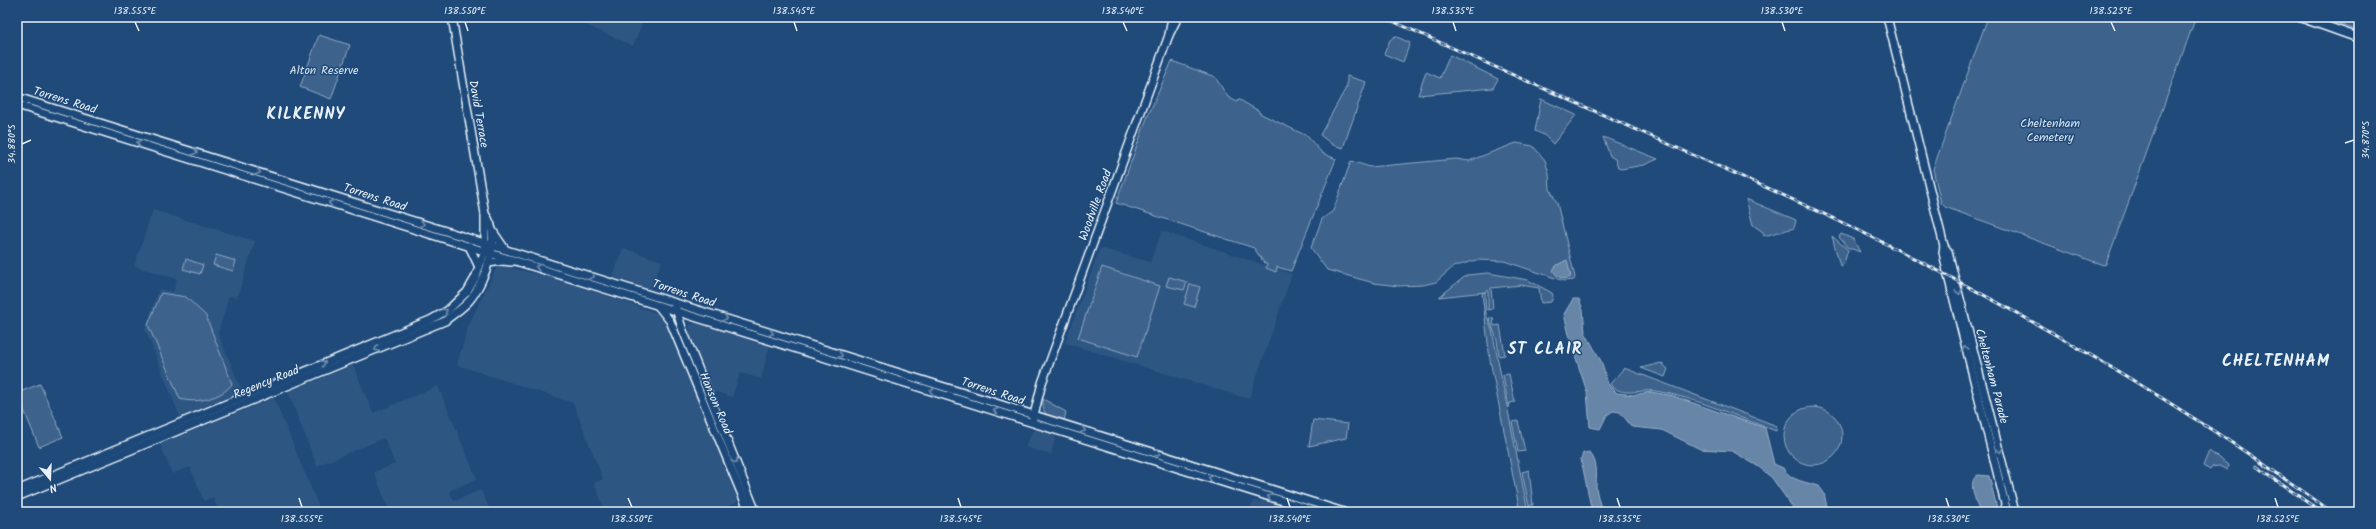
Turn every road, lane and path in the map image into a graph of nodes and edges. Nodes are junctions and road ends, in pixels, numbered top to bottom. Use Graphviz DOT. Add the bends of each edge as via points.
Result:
graph roads {
  1 [pos="452,17"];
  2 [pos="1172,17"];
  3 [pos="1178,17"];
  4 [pos="1887,17"];
  5 [pos="2300,17"];
  6 [pos="1169,35"];
  7 [pos="2359,38"];
  8 [pos="17,97"];
  9 [pos="17,104"];
  10 [pos="362,209"];
  11 [pos="485,214"];
  12 [pos="492,230"];
  13 [pos="470,246"];
  14 [pos="1944,246"];
  15 [pos="488,248"];
  16 [pos="505,249"];
  17 [pos="517,261"];
  18 [pos="488,263"];
  19 [pos="479,267"];
  20 [pos="653,302"];
  21 [pos="674,305"];
  22 [pos="696,316"];
  23 [pos="682,328"];
  24 [pos="688,364"];
  25 [pos="705,384"];
  26 [pos="1042,384"];
  27 [pos="701,396"];
  28 [pos="1038,403"];
  29 [pos="1030,418"];
  30 [pos="1046,419"];
  31 [pos="17,490"];
  32 [pos="17,497"];
  33 [pos="1317,504"];
  34 [pos="749,512"];
  35 [pos="756,512"];
  36 [pos="1317,512"];
  37 [pos="1344,512"];
  38 [pos="2007,512"];
  39 [pos="2016,512"];
  1 -- 11 [label="main road, David Terrace"];
  2 -- 6 [label="main road, Woodville Road" via="1168,28"];
  3 -- 6 [label="main road, Woodville Road"];
  4 -- 14 [label="main road, Cheltenham Parade"];
  5 -- 7 [label="highway"];
  6 -- 26 [label="main road, Woodville Road"];
  8 -- 10 [label="main road, Torrens Road, one-way"];
  10 -- 9 [label="main road, Torrens Road, one-way"];
  10 -- 13 [label="main road, Torrens Road"];
  10 -- 15 [label="main road, Torrens Road, one-way"];
  11 -- 12 [label="main road, David Terrace" via="489,218"];
  11 -- 15 [label="main road, David Terrace"];
  12 -- 15 [label="main road, David Terrace"];
  12 -- 16 [label="main road"];
  13 -- 15 [label="main road, Torrens Road"];
  13 -- 19 [label="main road"];
  38 -- 14 [label="main road, Cheltenham Parade, one-way" via="1948,279"];
  14 -- 39 [label="main road, Cheltenham Parade, one-way" via="1948,252"];
  15 -- 16 [label="main road, Torrens Road"];
  15 -- 17 [label="main road, Torrens Road"];
  15 -- 18 [label="main road, Regency Road"];
  15 -- 19 [label="main road, Regency Road"];
  16 -- 21 [label="main road, Torrens Road, one-way"];
  17 -- 18 [label="main road"];
  20 -- 17 [label="main road, Torrens Road, one-way"];
  18 -- 32 [label="main road, Regency Road, one-way" via="470,300 435,326"];
  31 -- 19 [label="main road, Regency Road, one-way" via="430,320 459,301 471,285"];
  20 -- 21 [label="main road, Torrens Road"];
  20 -- 24 [label="main road" via="664,311 670,321"];
  21 -- 22 [label="main road, Torrens Road"];
  21 -- 23 [label="main road, Hanson Road"];
  21 -- 24 [label="main road, Hanson Road" via="690,360"];
  21 -- 29 [label="main road, Torrens Road, one-way"];
  22 -- 23 [label="main road" via="684,320"];
  29 -- 22 [label="main road, Torrens Road, one-way"];
  23 -- 25 [label="main road, Hanson Road"];
  24 -- 27 [label="main road, Hanson Road"];
  25 -- 27 [label="main road" via="705,392"];
  25 -- 35 [label="main road, Hanson Road, one-way"];
  26 -- 28 [label="main road, Woodville Road"];
  26 -- 29 [label="main road, Woodville Road" via="1038,387"];
  27 -- 34 [label="main road, Hanson Road"];
  28 -- 29 [label="main road, Woodville Road"];
  28 -- 30 [label="main road" via="1040,412"];
  29 -- 30 [label="main road, Torrens Road"];
  36 -- 29 [label="main road, Torrens Road, one-way"];
  30 -- 33 [label="main road, Torrens Road, one-way"];
  33 -- 36 [label="main road"];
  33 -- 37 [label="main road, Torrens Road"];
}
